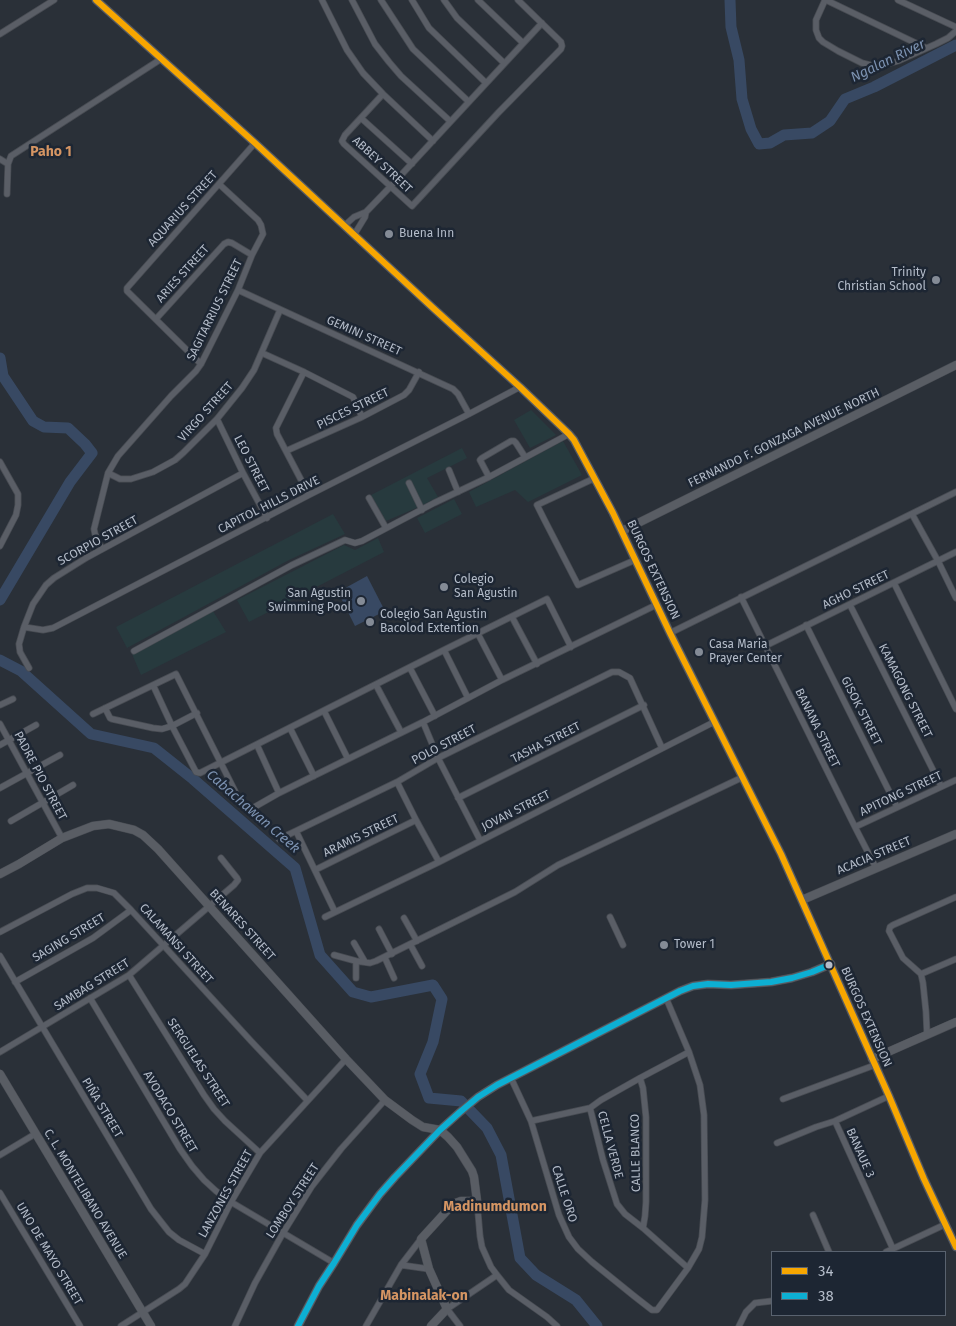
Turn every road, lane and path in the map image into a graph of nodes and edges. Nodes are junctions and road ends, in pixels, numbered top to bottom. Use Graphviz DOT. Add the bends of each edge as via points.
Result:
graph roads {
  1 [pos="54,0"];
  2 [pos="96,0"];
  3 [pos="322,0"];
  4 [pos="352,0"];
  5 [pos="381,0"];
  6 [pos="412,0"];
  7 [pos="444,0"];
  8 [pos="478,0"];
  9 [pos="518,0"];
  10 [pos="826,0"];
  11 [pos="898,0"];
  12 [pos="542,23"];
  13 [pos="956,29"];
  14 [pos="0,34"];
  15 [pos="523,43"];
  16 [pos="926,48"];
  17 [pos="161,59"];
  18 [pos="504,63"];
  19 [pos="485,82"];
  20 [pos="384,94"];
  21 [pos="468,102"];
  22 [pos="361,118"];
  23 [pos="450,121"];
  24 [pos="432,141"];
  25 [pos="255,143"];
  26 [pos="0,159"];
  27 [pos="8,164"];
  28 [pos="412,164"];
  29 [pos="219,184"];
  30 [pos="390,187"];
  31 [pos="7,194"];
  32 [pos="366,212"];
  33 [pos="344,226"];
  34 [pos="354,235"];
  35 [pos="252,255"];
  36 [pos="238,290"];
  37 [pos="280,310"];
  38 [pos="156,319"];
  39 [pos="262,353"];
  40 [pos="201,364"];
  41 [pos="956,365"];
  42 [pos="304,372"];
  43 [pos="419,372"];
  44 [pos="520,387"];
  45 [pos="469,414"];
  46 [pos="362,417"];
  47 [pos="217,419"];
  48 [pos="569,434"];
  49 [pos="286,451"];
  50 [pos="525,457"];
  51 [pos="0,462"];
  52 [pos="449,470"];
  53 [pos="108,473"];
  54 [pos="243,473"];
  55 [pos="489,476"];
  56 [pos="595,478"];
  57 [pos="409,483"];
  58 [pos="458,492"];
  59 [pos="956,492"];
  60 [pos="309,495"];
  61 [pos="369,498"];
  62 [pos="422,510"];
  63 [pos="912,514"];
  64 [pos="267,518"];
  65 [pos="386,528"];
  66 [pos="622,531"];
  67 [pos="1,543"];
  68 [pos="102,550"];
  69 [pos="956,552"];
  70 [pos="635,560"];
  71 [pos="938,561"];
  72 [pos="894,583"];
  73 [pos="741,598"];
  74 [pos="956,598"];
  75 [pos="656,605"];
  76 [pos="850,605"];
  77 [pos="512,617"];
  78 [pos="806,625"];
  79 [pos="24,627"];
  80 [pos="670,633"];
  81 [pos="478,634"];
  82 [pos="766,646"];
  83 [pos="571,647"];
  84 [pos="444,650"];
  85 [pos="134,651"];
  86 [pos="537,664"];
  87 [pos="30,668"];
  88 [pos="410,668"];
  89 [pos="502,680"];
  90 [pos="153,685"];
  91 [pos="376,685"];
  92 [pos="468,698"];
  93 [pos="13,699"];
  94 [pos="0,705"];
  95 [pos="644,706"];
  96 [pos="104,708"];
  97 [pos="956,709"];
  98 [pos="324,711"];
  99 [pos="196,713"];
  100 [pos="93,714"];
  101 [pos="435,716"];
  102 [pos="423,722"];
  103 [pos="714,722"];
  104 [pos="0,724"];
  105 [pos="36,725"];
  106 [pos="172,726"];
  107 [pos="290,728"];
  108 [pos="401,732"];
  109 [pos="9,740"];
  110 [pos="0,745"];
  111 [pos="257,745"];
  112 [pos="662,748"];
  113 [pos="60,755"];
  114 [pos="438,758"];
  115 [pos="348,759"];
  116 [pos="221,763"];
  117 [pos="27,773"];
  118 [pos="314,776"];
  119 [pos="743,777"];
  120 [pos="956,780"];
  121 [pos="397,782"];
  122 [pos="73,786"];
  123 [pos="941,786"];
  124 [pos="0,788"];
  125 [pos="280,793"];
  126 [pos="458,798"];
  127 [pos="43,803"];
  128 [pos="897,807"];
  129 [pos="416,820"];
  130 [pos="11,821"];
  131 [pos="854,827"];
  132 [pos="296,831"];
  133 [pos="956,834"];
  134 [pos="62,838"];
  135 [pos="279,838"];
  136 [pos="480,840"];
  137 [pos="220,858"];
  138 [pos="439,862"];
  139 [pos="876,868"];
  140 [pos="315,870"];
  141 [pos="0,874"];
  142 [pos="956,897"];
  143 [pos="802,900"];
  144 [pos="210,906"];
  145 [pos="131,910"];
  146 [pos="335,912"];
  147 [pos="325,917"];
  148 [pos="610,917"];
  149 [pos="404,918"];
  150 [pos="380,929"];
  151 [pos="0,932"];
  152 [pos="416,941"];
  153 [pos="354,943"];
  154 [pos="410,944"];
  155 [pos="623,945"];
  156 [pos="164,946"];
  157 [pos="392,954"];
  158 [pos="334,955"];
  159 [pos="0,956"];
  160 [pos="385,958"];
  161 [pos="956,959"];
  162 [pos="356,962"];
  163 [pos="365,962"];
  164 [pos="831,964"];
  165 [pos="422,966"];
  166 [pos="921,974"];
  167 [pos="129,975"];
  168 [pos="356,978"];
  169 [pos="394,978"];
  170 [pos="15,982"];
  171 [pos="90,998"];
  172 [pos="666,998"];
  173 [pos="956,1022"];
  174 [pos="42,1027"];
  175 [pos="927,1034"];
  176 [pos="0,1052"];
  177 [pos="689,1052"];
  178 [pos="346,1059"];
  179 [pos="874,1062"];
  180 [pos="0,1074"];
  181 [pos="511,1078"];
  182 [pos="640,1078"];
  183 [pos="889,1096"];
  184 [pos="783,1099"];
  185 [pos="307,1100"];
  186 [pos="385,1100"];
  187 [pos="590,1108"];
  188 [pos="531,1121"];
  189 [pos="835,1121"];
  190 [pos="440,1130"];
  191 [pos="35,1134"];
  192 [pos="777,1143"];
  193 [pos="260,1153"];
  194 [pos="0,1155"];
  195 [pos="0,1193"];
  196 [pos="477,1201"];
  197 [pos="231,1202"];
  198 [pos="813,1215"];
  199 [pos="946,1224"];
  200 [pos="643,1228"];
  201 [pos="283,1233"];
  202 [pos="421,1239"];
  203 [pos="956,1247"];
  204 [pos="893,1249"];
  205 [pos="829,1251"];
  206 [pos="888,1251"];
  207 [pos="205,1254"];
  208 [pos="334,1262"];
  209 [pos="401,1265"];
  210 [pos="429,1268"];
  211 [pos="688,1268"];
  212 [pos="497,1275"];
  213 [pos="771,1301"];
  214 [pos="447,1309"];
  215 [pos="143,1313"];
  216 [pos="80,1326"];
  217 [pos="121,1326"];
  218 [pos="151,1326"];
  219 [pos="236,1326"];
  220 [pos="298,1326"];
  221 [pos="366,1326"];
  222 [pos="431,1326"];
  223 [pos="460,1326"];
  224 [pos="557,1326"];
  225 [pos="739,1326"];
  1 -- 14 [label="street"];
  2 -- 17 [label="street, BURGOS EXTENSION"];
  3 -- 20 [label="street" via="351,55"];
  4 -- 23 [label="street" via="375,44 389,62"];
  5 -- 21 [label="street" via="413,49"];
  6 -- 19 [label="street" via="429,28"];
  7 -- 18 [label="street" via="457,18"];
  8 -- 15 [label="street"];
  9 -- 12 [label="street"];
  10 -- 16 [label="street"];
  10 -- 16 [label="street" via="816,20 818,38 862,63 884,65"];
  11 -- 13 [label="street"];
  12 -- 15 [label="street"];
  12 -- 30 [label="street, ABBEY STREET" via="562,42 559,53 412,206"];
  13 -- 16 [label="street" via="948,38"];
  15 -- 18 [label="street"];
  17 -- 25 [label="street, BURGOS EXTENSION"];
  17 -- 27 [label="street" via="15,152"];
  18 -- 19 [label="street"];
  19 -- 21 [label="street"];
  20 -- 22 [label="street"];
  20 -- 24 [label="street"];
  21 -- 23 [label="street"];
  22 -- 28 [label="street"];
  22 -- 30 [label="street, ABBEY STREET" via="342,141"];
  23 -- 24 [label="street"];
  24 -- 28 [label="street"];
  25 -- 29 [label="street, AQUARIUS STREET"];
  25 -- 33 [label="street, BURGOS EXTENSION"];
  26 -- 27 [label="street"];
  27 -- 31 [label="street"];
  28 -- 30 [label="street"];
  29 -- 35 [label="street, SAGITARRIUS STREET" via="261,225 263,234"];
  29 -- 38 [label="street, AQUARIUS STREET" via="126,288"];
  30 -- 32 [label="street"];
  32 -- 33 [label="street"];
  32 -- 34 [label="street"];
  33 -- 34 [label="street, BURGOS EXTENSION"];
  34 -- 44 [label="street, BURGOS EXTENSION"];
  35 -- 36 [label="street, SAGITARRIUS STREET"];
  35 -- 38 [label="street, ARIES STREET" via="232,243 224,244"];
  36 -- 37 [label="street, GEMINI STREET"];
  36 -- 40 [label="street, SAGITARRIUS STREET"];
  37 -- 39 [label="street, VIRGO STREET"];
  37 -- 43 [label="street, GEMINI STREET"];
  38 -- 40 [label="street"];
  39 -- 42 [label="street"];
  39 -- 47 [label="street, VIRGO STREET" via="242,388"];
  40 -- 53 [label="street, SAGITARRIUS STREET" via="118,456"];
  41 -- 66 [label="street, FERNANDO F. GONZAGA AVENUE NORTH"];
  42 -- 46 [label="street" via="353,397"];
  42 -- 49 [label="street" via="276,428"];
  43 -- 45 [label="street, GEMINI STREET" via="453,389"];
  43 -- 46 [label="street, PISCES STREET" via="404,395"];
  44 -- 45 [label="street, CAPITOL HILLS DRIVE"];
  44 -- 48 [label="street, BURGOS EXTENSION"];
  45 -- 60 [label="street, CAPITOL HILLS DRIVE"];
  46 -- 49 [label="street, PISCES STREET"];
  47 -- 53 [label="street, VIRGO STREET" via="175,460 153,472 131,479"];
  47 -- 54 [label="street, LEO STREET"];
  48 -- 50 [label="street"];
  48 -- 56 [label="street, BURGOS EXTENSION"];
  49 -- 60 [label="street"];
  50 -- 55 [label="street"];
  50 -- 55 [label="street" via="511,440 480,460"];
  51 -- 67 [label="street" via="18,494 16,515"];
  52 -- 58 [label="street"];
  53 -- 68 [label="street, SAGITARRIUS STREET" via="94,523"];
  54 -- 64 [label="street, LEO STREET"];
  54 -- 68 [label="street, SCORPIO STREET"];
  55 -- 58 [label="street"];
  56 -- 66 [label="street, BURGOS EXTENSION"];
  56 -- 70 [label="street" via="537,505 578,585"];
  57 -- 62 [label="street"];
  58 -- 62 [label="street"];
  59 -- 63 [label="street"];
  60 -- 64 [label="street, CAPITOL HILLS DRIVE"];
  61 -- 65 [label="street"];
  62 -- 65 [label="street"];
  63 -- 71 [label="street"];
  63 -- 73 [label="street"];
  64 -- 79 [label="street, CAPITOL HILLS DRIVE" via="53,628"];
  65 -- 85 [label="street" via="357,543 345,540 292,565"];
  66 -- 70 [label="street, BURGOS EXTENSION"];
  68 -- 79 [label="street, SCORPIO STREET" via="46,585 33,604"];
  69 -- 71 [label="street, AGHO STREET"];
  70 -- 75 [label="street, BURGOS EXTENSION"];
  71 -- 72 [label="street, AGHO STREET"];
  71 -- 74 [label="street"];
  72 -- 76 [label="street, AGHO STREET"];
  72 -- 97 [label="street"];
  73 -- 80 [label="street"];
  73 -- 82 [label="street, BANANA STREET"];
  75 -- 80 [label="street, BURGOS EXTENSION"];
  75 -- 83 [label="street"];
  76 -- 78 [label="street, AGHO STREET"];
  76 -- 123 [label="street, KAMAGONG STREET"];
  77 -- 81 [label="street"];
  77 -- 83 [label="street" via="547,599"];
  77 -- 86 [label="street"];
  78 -- 82 [label="street, AGHO STREET"];
  78 -- 128 [label="street, GISOK STREET"];
  79 -- 87 [label="street, SCORPIO STREET" via="19,648"];
  80 -- 103 [label="street, BURGOS EXTENSION"];
  81 -- 84 [label="street"];
  81 -- 89 [label="street"];
  82 -- 131 [label="street, BANANA STREET"];
  83 -- 86 [label="street"];
  84 -- 88 [label="street"];
  84 -- 92 [label="street"];
  86 -- 89 [label="street"];
  88 -- 91 [label="street"];
  88 -- 101 [label="street"];
  89 -- 92 [label="street"];
  90 -- 96 [label="street"];
  90 -- 99 [label="street" via="176,674"];
  90 -- 106 [label="street"];
  91 -- 98 [label="street"];
  91 -- 108 [label="street"];
  92 -- 101 [label="street"];
  93 -- 94 [label="street"];
  95 -- 112 [label="street"];
  95 -- 114 [label="street, POLO STREET" via="630,678 612,672"];
  95 -- 126 [label="street, TASHA STREET"];
  96 -- 100 [label="street"];
  96 -- 106 [label="street" via="112,719 153,728"];
  98 -- 107 [label="street"];
  98 -- 115 [label="street"];
  99 -- 106 [label="street"];
  99 -- 116 [label="street"];
  101 -- 102 [label="street"];
  102 -- 108 [label="street"];
  102 -- 114 [label="street"];
  103 -- 112 [label="street, JOVAN STREET"];
  103 -- 119 [label="street, BURGOS EXTENSION"];
  104 -- 109 [label="street, PADRE PIO STREET"];
  105 -- 109 [label="street"];
  106 -- 116 [label="street" via="196,772 200,774"];
  107 -- 111 [label="street"];
  107 -- 118 [label="street"];
  108 -- 115 [label="street"];
  109 -- 110 [label="street"];
  109 -- 117 [label="street, PADRE PIO STREET"];
  111 -- 116 [label="street"];
  111 -- 125 [label="street"];
  112 -- 136 [label="street, JOVAN STREET"];
  113 -- 117 [label="street"];
  114 -- 121 [label="street, POLO STREET"];
  114 -- 126 [label="street"];
  115 -- 118 [label="street"];
  116 -- 125 [label="street" via="246,808 251,809"];
  117 -- 124 [label="street"];
  117 -- 127 [label="street, PADRE PIO STREET"];
  118 -- 125 [label="street"];
  119 -- 143 [label="street, BURGOS EXTENSION"];
  119 -- 152 [label="street" via="558,865 515,892"];
  120 -- 123 [label="street, APITONG STREET"];
  121 -- 129 [label="street"];
  121 -- 132 [label="street, POLO STREET"];
  122 -- 127 [label="street"];
  123 -- 128 [label="street, APITONG STREET"];
  126 -- 136 [label="street"];
  127 -- 130 [label="street"];
  127 -- 134 [label="street, PADRE PIO STREET"];
  128 -- 131 [label="street, APITONG STREET"];
  129 -- 138 [label="street"];
  129 -- 140 [label="street, ARAMIS STREET"];
  131 -- 139 [label="street, BANANA STREET"];
  132 -- 135 [label="street, POLO STREET"];
  132 -- 140 [label="street"];
  133 -- 139 [label="street, ACACIA STREET"];
  134 -- 141 [label="street, BENARES STREET"];
  134 -- 144 [label="street, BENARES STREET" via="93,826 110,824 134,830 158,849"];
  136 -- 138 [label="street, JOVAN STREET"];
  137 -- 144 [label="street, SAMBAG STREET" via="238,880"];
  138 -- 146 [label="street, JOVAN STREET"];
  139 -- 143 [label="street, ACACIA STREET"];
  140 -- 146 [label="street"];
  142 -- 166 [label="street" via="890,927 903,958"];
  143 -- 164 [label="street, BURGOS EXTENSION"];
  144 -- 156 [label="street, SAMBAG STREET"];
  144 -- 178 [label="street, BENARES STREET"];
  145 -- 151 [label="street, CALAMANSI STREET" via="114,893 87,888"];
  145 -- 156 [label="street, CALAMANSI STREET"];
  145 -- 170 [label="street, SAGING STREET" via="93,938"];
  146 -- 147 [label="street, JOVAN STREET"];
  148 -- 155 [label="street"];
  149 -- 152 [label="street"];
  150 -- 157 [label="street"];
  152 -- 154 [label="street"];
  153 -- 163 [label="street"];
  154 -- 157 [label="street"];
  154 -- 165 [label="street"];
  156 -- 167 [label="street, SAMBAG STREET"];
  156 -- 185 [label="street, CALAMANSI STREET"];
  157 -- 160 [label="street"];
  158 -- 162 [label="street"];
  159 -- 170 [label="street, PIÑA STREET"];
  160 -- 163 [label="street"];
  160 -- 169 [label="street"];
  161 -- 166 [label="street"];
  162 -- 163 [label="street"];
  162 -- 168 [label="street"];
  164 -- 172 [label="street" via="772,982 693,986"];
  164 -- 179 [label="street, BURGOS EXTENSION"];
  166 -- 175 [label="street"];
  167 -- 171 [label="street, SAMBAG STREET"];
  167 -- 193 [label="street, SERGUELAS STREET" via="214,1109"];
  170 -- 174 [label="street, PIÑA STREET"];
  171 -- 174 [label="street, SAMBAG STREET"];
  171 -- 197 [label="street, AVODACO STREET" via="180,1149 204,1180"];
  172 -- 177 [label="street"];
  172 -- 181 [label="street"];
  173 -- 175 [label="street"];
  174 -- 176 [label="street, SAMBAG STREET"];
  174 -- 207 [label="street, PIÑA STREET" via="156,1216 169,1232"];
  175 -- 179 [label="street"];
  177 -- 182 [label="street, CELLA VERDE"];
  177 -- 211 [label="street" via="703,1098 705,1192 702,1237"];
  178 -- 185 [label="street, LANZONES STREET"];
  178 -- 186 [label="street, BENARES STREET"];
  179 -- 183 [label="street, BURGOS EXTENSION"];
  179 -- 184 [label="street"];
  180 -- 191 [label="street, C. L. MONTELIBANO AVENUE"];
  181 -- 188 [label="street, CALLE ORO"];
  181 -- 190 [label="street" via="478,1097"];
  182 -- 187 [label="street, CELLA VERDE"];
  182 -- 200 [label="street, CALLE BLANCO" via="646,1116 646,1216"];
  183 -- 189 [label="street"];
  183 -- 199 [label="street, BURGOS EXTENSION"];
  185 -- 193 [label="street, LANZONES STREET"];
  186 -- 190 [label="street, BENARES STREET" via="422,1126"];
  186 -- 201 [label="street, LOMBOY STREET" via="312,1186"];
  187 -- 188 [label="street"];
  187 -- 200 [label="street, CELLA VERDE" via="617,1204"];
  188 -- 211 [label="street, CALLE ORO" via="559,1215 569,1237 584,1255 654,1311"];
  189 -- 192 [label="street, BANAUE 3"];
  189 -- 204 [label="street, BANAUE 3"];
  190 -- 196 [label="street" via="469,1164"];
  190 -- 208 [label="street" via="380,1194"];
  191 -- 194 [label="street"];
  191 -- 215 [label="street, C. L. MONTELIBANO AVENUE"];
  193 -- 197 [label="street, LANZONES STREET"];
  195 -- 216 [label="street, UNO DE MAYO STREET"];
  196 -- 202 [label="street" via="453,1204"];
  196 -- 212 [label="street" via="482,1247"];
  197 -- 201 [label="street, AVODACO STREET"];
  197 -- 207 [label="street, LANZONES STREET"];
  198 -- 205 [label="street"];
  199 -- 203 [label="street, BURGOS EXTENSION"];
  199 -- 204 [label="street"];
  200 -- 211 [label="street, CELLA VERDE"];
  201 -- 208 [label="street, AVODACO STREET"];
  201 -- 219 [label="street, LOMBOY STREET"];
  202 -- 209 [label="street"];
  202 -- 210 [label="street"];
  204 -- 206 [label="street"];
  207 -- 215 [label="street, LANZONES STREET" via="184,1284"];
  208 -- 220 [label="street"];
  209 -- 210 [label="street"];
  209 -- 221 [label="street"];
  210 -- 214 [label="street"];
  212 -- 214 [label="street"];
  212 -- 224 [label="street" via="509,1290"];
  213 -- 225 [label="street" via="756,1303 746,1312"];
  214 -- 222 [label="street"];
  214 -- 223 [label="street"];
  215 -- 217 [label="street, LANZONES STREET"];
  215 -- 218 [label="street, C. L. MONTELIBANO AVENUE"];
}
